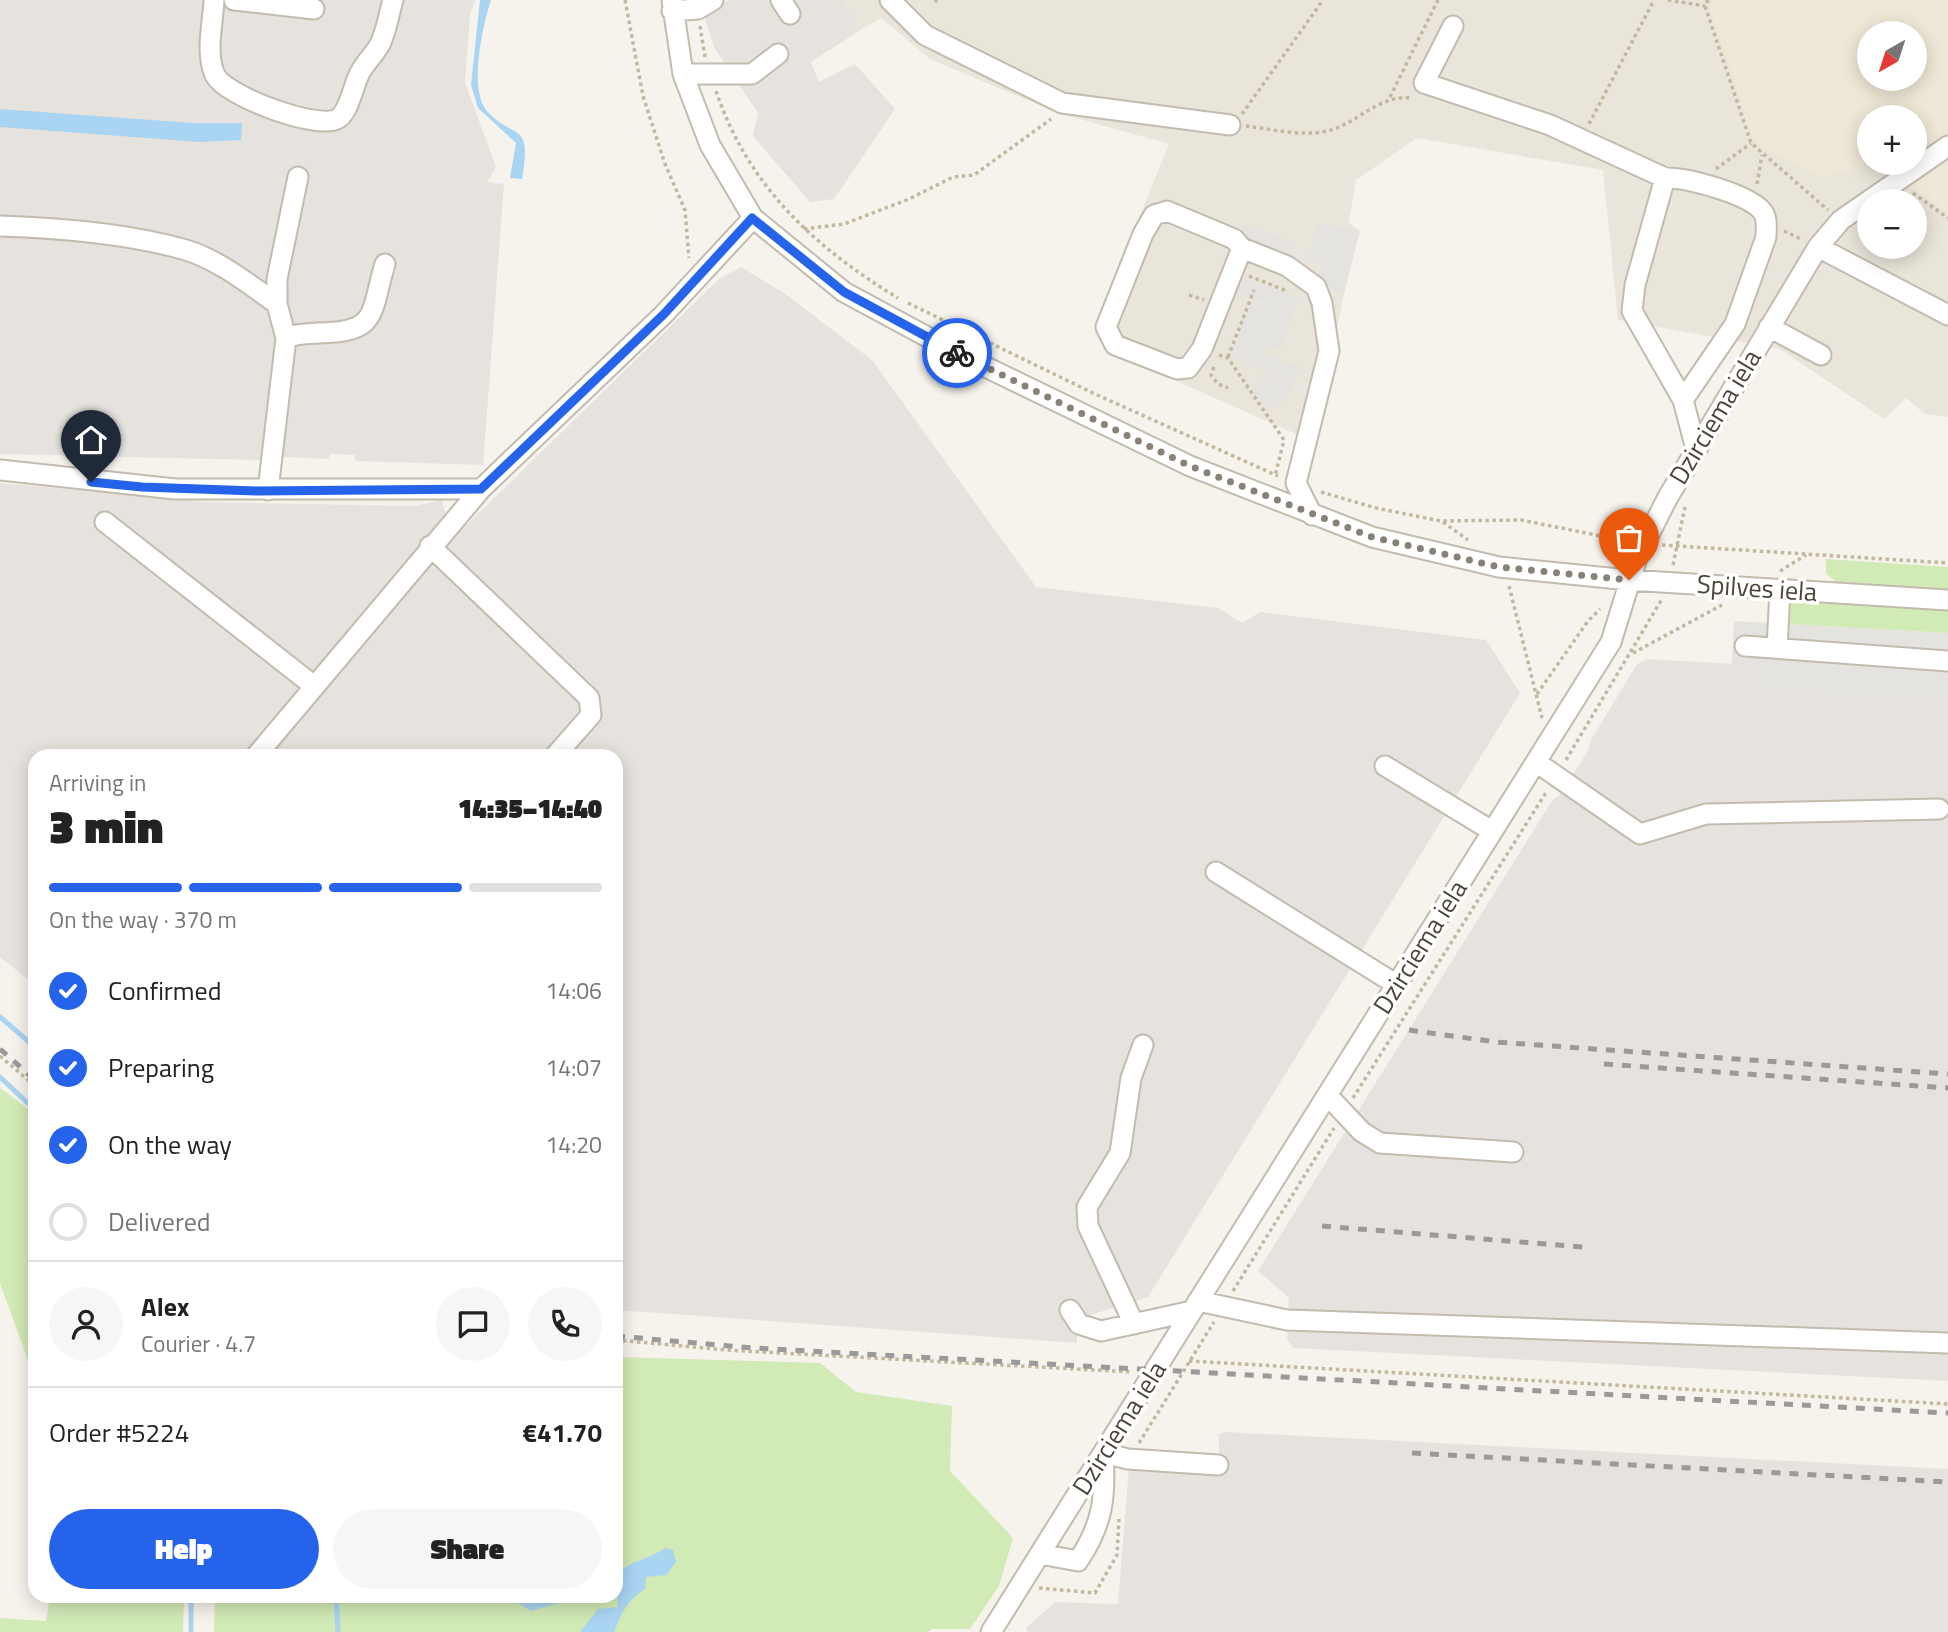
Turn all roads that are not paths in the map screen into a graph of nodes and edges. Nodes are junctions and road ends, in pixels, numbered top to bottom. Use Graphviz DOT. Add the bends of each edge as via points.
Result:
graph roads {
  1 [pos="214,0"];
  2 [pos="234,0"];
  3 [pos="393,0"];
  4 [pos="713,0"];
  5 [pos="890,0"];
  6 [pos="672,5"];
  7 [pos="314,9"];
  8 [pos="1453,26"];
  9 [pos="778,54"];
  10 [pos="683,74"];
  11 [pos="1230,125"];
  12 [pos="1948,146"];
  13 [pos="298,177"];
  14 [pos="1665,178"];
  15 [pos="752,218"];
  16 [pos="0,226"];
  17 [pos="1818,247"];
  18 [pos="1242,248"];
  19 [pos="384,264"];
  20 [pos="277,304"];
  21 [pos="1948,314"];
  22 [pos="1769,327"];
  23 [pos="286,338"];
  24 [pos="1821,355"];
  25 [pos="1683,400"];
  26 [pos="1696,449"];
  27 [pos="0,470"];
  28 [pos="1296,483"];
  29 [pos="481,489"];
  30 [pos="268,490"];
  31 [pos="1265,498"];
  32 [pos="1312,515"];
  33 [pos="105,522"];
  34 [pos="430,546"];
  35 [pos="1629,580"];
  36 [pos="1780,590"];
  37 [pos="1948,600"];
  38 [pos="1745,646"];
  39 [pos="1777,648"];
  40 [pos="1948,661"];
  41 [pos="314,686"];
  42 [pos="262,749"];
  43 [pos="561,749"];
  44 [pos="1536,762"];
  45 [pos="1385,766"];
  46 [pos="1939,809"];
  47 [pos="1492,831"];
  48 [pos="1216,872"];
  49 [pos="1397,985"];
  50 [pos="1143,1045"];
  51 [pos="1328,1096"];
  52 [pos="1513,1152"];
  53 [pos="1195,1306"];
  54 [pos="1070,1310"];
  55 [pos="1134,1324"];
  56 [pos="1948,1343"];
  57 [pos="1103,1453"];
  58 [pos="1218,1465"];
  59 [pos="1040,1554"];
  60 [pos="990,1632"];
  1 -- 3 [label="street" via="210,56 215,77 225,88 285,113 327,121 343,113 362,67 378,49"];
  2 -- 7 [label="street"];
  4 -- 6 [label="street" via="698,9"];
  5 -- 11 [label="street" via="925,35 1062,103"];
  6 -- 10 [label="street, Spilves iela"];
  8 -- 14 [label="street" via="1424,83 1550,125"];
  9 -- 10 [label="street" via="752,74"];
  10 -- 15 [label="street, Spilves iela" via="710,145"];
  12 -- 17 [label="street, Dzirciema iela" via="1841,220"];
  13 -- 20 [label="street"];
  14 -- 25 [label="street" via="1632,311"];
  14 -- 25 [label="street" via="1681,177 1754,204 1767,223 1735,324"];
  15 -- 29 [label="street" via="691,284"];
  15 -- 31 [label="street, Spilves iela" via="844,292 948,348"];
  16 -- 20 [label="street" via="122,237 188,250"];
  17 -- 21 [label="street"];
  17 -- 22 [label="street, Dzirciema iela"];
  18 -- 18 [label="street" via="1234,239 1167,211 1154,215 1106,327 1115,345 1177,369 1188,368 1210,352"];
  18 -- 28 [label="street" via="1287,266 1316,287 1322,303 1329,351"];
  19 -- 23 [label="street" via="369,321 347,333"];
  20 -- 23 [label="street"];
  22 -- 24 [label="street"];
  22 -- 26 [label="street, Dzirciema iela"];
  23 -- 30 [label="street"];
  25 -- 26 [label="street"];
  26 -- 35 [label="street, Dzirciema iela" via="1643,544"];
  27 -- 30 [label="street" via="142,487"];
  28 -- 31 [label="street"];
  28 -- 32 [label="street"];
  29 -- 30 [label="street"];
  29 -- 34 [label="street"];
  31 -- 32 [label="street, Spilves iela"];
  32 -- 35 [label="street, Spilves iela" via="1372,537 1499,567"];
  33 -- 41 [label="street"];
  34 -- 41 [label="street"];
  34 -- 43 [label="street" via="589,698 591,715"];
  35 -- 36 [label="street, Spilves iela"];
  35 -- 44 [label="street, Dzirciema iela" via="1611,642"];
  36 -- 37 [label="street, Spilves iela"];
  36 -- 39 [label="street"];
  38 -- 39 [label="street"];
  39 -- 40 [label="street"];
  41 -- 42 [label="street"];
  44 -- 46 [label="street" via="1640,834 1706,814"];
  44 -- 47 [label="street, Dzirciema iela"];
  45 -- 47 [label="street"];
  47 -- 49 [label="street, Dzirciema iela"];
  48 -- 49 [label="street"];
  49 -- 51 [label="street, Dzirciema iela"];
  50 -- 55 [label="street" via="1131,1078 1120,1153 1087,1208 1088,1226"];
  51 -- 52 [label="street" via="1362,1132 1380,1143"];
  51 -- 53 [label="street, Dzirciema iela"];
  53 -- 55 [label="street"];
  53 -- 56 [label="street" via="1287,1320"];
  53 -- 57 [label="street, Dzirciema iela"];
  54 -- 55 [label="street" via="1079,1324 1089,1329"];
  57 -- 58 [label="street"];
  57 -- 59 [label="street, Dzirciema iela"];
  57 -- 59 [label="street" via="1106,1490 1095,1536 1078,1561"];
  59 -- 60 [label="street, Dzirciema iela"];
}
